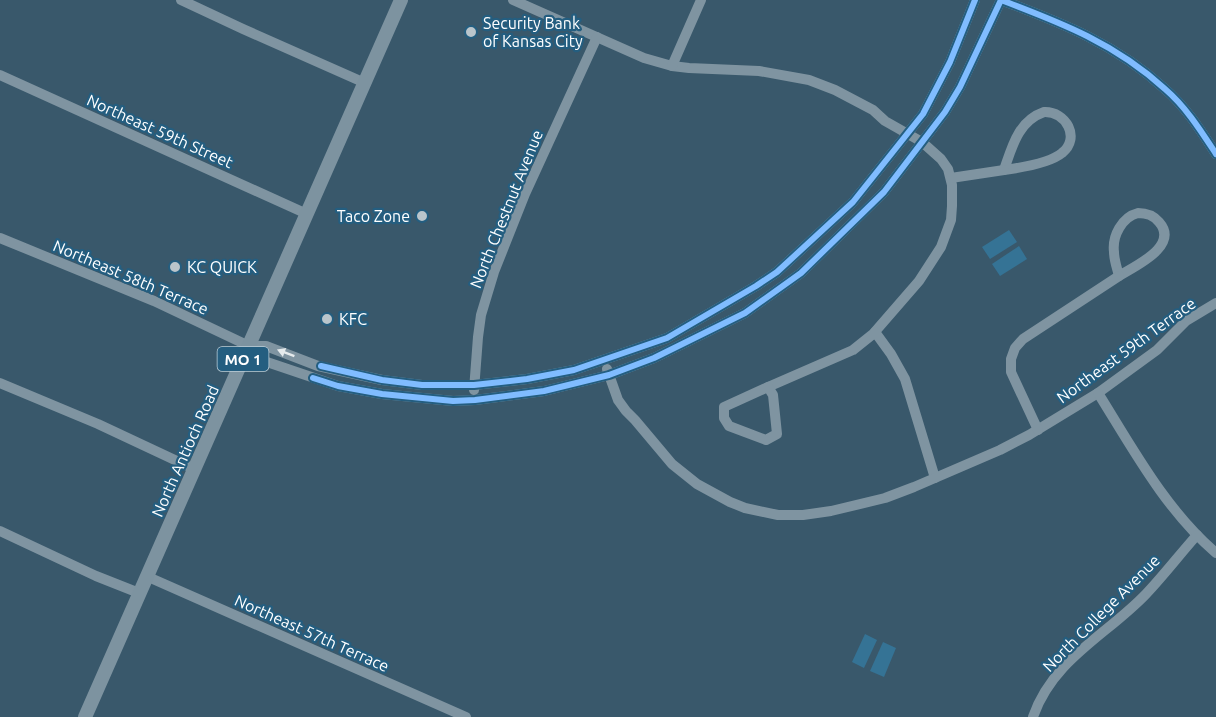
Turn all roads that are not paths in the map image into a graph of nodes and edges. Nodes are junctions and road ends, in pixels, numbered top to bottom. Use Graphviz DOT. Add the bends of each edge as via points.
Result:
graph roads {
  1 [pos="181,0"];
  2 [pos="401,0"];
  3 [pos="513,0"];
  4 [pos="701,0"];
  5 [pos="975,0"];
  6 [pos="1001,0"];
  7 [pos="597,37"];
  8 [pos="672,66"];
  9 [pos="0,75"];
  10 [pos="364,83"];
  11 [pos="914,138"];
  12 [pos="1216,154"];
  13 [pos="1004,170"];
  14 [pos="951,178"];
  15 [pos="308,214"];
  16 [pos="0,238"];
  17 [pos="1119,276"];
  18 [pos="1216,303"];
  19 [pos="875,332"];
  20 [pos="249,346"];
  21 [pos="605,360"];
  22 [pos="609,375"];
  23 [pos="0,382"];
  24 [pos="474,385"];
  25 [pos="768,387"];
  26 [pos="1098,393"];
  27 [pos="475,400"];
  28 [pos="1038,430"];
  29 [pos="194,469"];
  30 [pos="935,478"];
  31 [pos="0,531"];
  32 [pos="1197,535"];
  33 [pos="1216,553"];
  34 [pos="147,576"];
  35 [pos="139,593"];
  36 [pos="85,717"];
  37 [pos="466,717"];
  38 [pos="1033,717"];
  1 -- 10 [label="street"];
  2 -- 10 [label="main road, North Antioch Road / MO 1"];
  3 -- 7 [label="street"];
  4 -- 8 [label="street"];
  5 -- 11 [label="street"];
  6 -- 11 [label="street" via="945,112"];
  6 -- 12 [label="street" via="1092,37 1139,68 1185,110"];
  7 -- 8 [label="street"];
  7 -- 24 [label="street, North Chestnut Avenue" via="494,272 481,315"];
  8 -- 11 [label="street" via="759,71 809,80 854,99"];
  9 -- 15 [label="street, Northeast 59th Street"];
  10 -- 15 [label="main road, North Antioch Road / MO 1"];
  11 -- 14 [label="street" via="941,159"];
  11 -- 21 [label="street" via="853,202 777,272 667,338"];
  11 -- 22 [label="street" via="884,192 801,273 745,313 654,358"];
  13 -- 13 [label="street" via="1035,165 1063,152 1071,136 1065,120 1049,112 1038,114 1024,125"];
  13 -- 14 [label="street"];
  14 -- 19 [label="street" via="951,220 941,247"];
  15 -- 20 [label="main road, North Antioch Road / MO 1"];
  16 -- 20 [label="street, Northeast 58th Terrace" via="154,301"];
  17 -- 17 [label="street" via="1163,243 1163,226 1155,217 1144,213 1132,215 1119,228 1113,251"];
  17 -- 28 [label="street" via="1015,348 1011,372"];
  18 -- 26 [label="street, Northeast 59th Terrace" via="1186,321 1157,350"];
  19 -- 25 [label="street" via="853,350"];
  19 -- 30 [label="street" via="905,379"];
  24 -- 20 [label="street, one-way" via="382,380 318,366 266,346"];
  20 -- 27 [label="street" via="261,360 338,386 382,394"];
  20 -- 29 [label="main road, North Antioch Road / MO 1"];
  21 -- 22 [label="street, Northeast 59th Terrace"];
  21 -- 24 [label="street" via="527,379"];
  22 -- 27 [label="street" via="544,391"];
  22 -- 30 [label="street, Northeast 59th Terrace" via="626,411 672,464 697,484 745,508 786,515 831,511 885,498"];
  23 -- 29 [label="street"];
  24 -- 27 [label="street, North Chestnut Avenue"];
  25 -- 25 [label="street" via="724,407 729,426 766,440 777,435 773,395"];
  26 -- 28 [label="street, Northeast 59th Terrace"];
  26 -- 32 [label="street" via="1151,478"];
  28 -- 30 [label="street, Northeast 59th Terrace"];
  29 -- 34 [label="main road, North Antioch Road / MO 1"];
  31 -- 35 [label="street"];
  32 -- 33 [label="street"];
  32 -- 38 [label="street, North College Avenue" via="1147,594 1068,662 1047,687"];
  34 -- 35 [label="main road, North Antioch Road / MO 1"];
  34 -- 37 [label="street, Northeast 57th Terrace"];
  35 -- 36 [label="main road, North Antioch Road / MO 1"];
}
